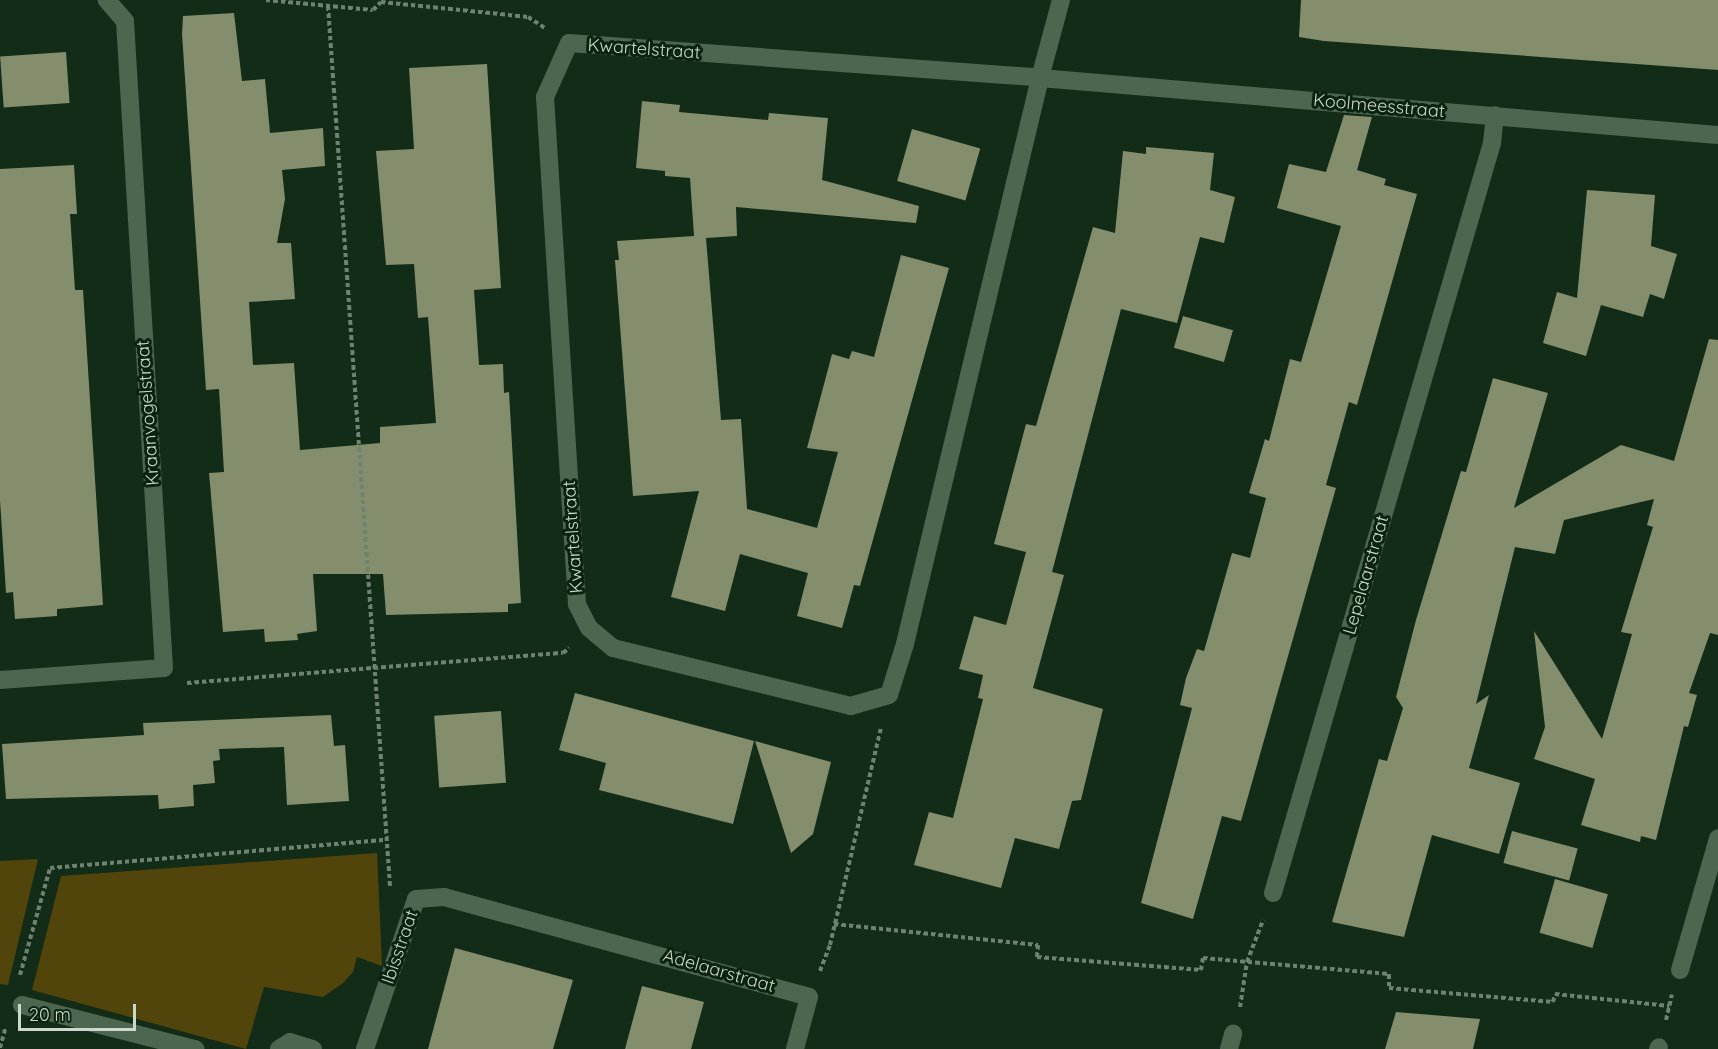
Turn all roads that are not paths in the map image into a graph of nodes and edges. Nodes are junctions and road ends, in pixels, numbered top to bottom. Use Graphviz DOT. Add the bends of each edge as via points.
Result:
graph roads {
  1 [pos="106,0"];
  2 [pos="1061,0"];
  3 [pos="1040,78"];
  4 [pos="1495,115"];
  5 [pos="1718,135"];
  6 [pos="0,680"];
  7 [pos="1718,838"];
  8 [pos="1273,893"];
  9 [pos="577,930"];
  10 [pos="1680,970"];
  11 [pos="22,1005"];
  12 [pos="195,1049"];
  13 [pos="279,1049"];
  14 [pos="313,1049"];
  15 [pos="365,1049"];
  16 [pos="795,1049"];
  1 -- 6 [label="street, Kraanvogelstraat" via="125,21 164,668"];
  2 -- 3 [label="street"];
  3 -- 3 [label="street, Kwartelstraat" via="905,644 889,695 851,706 613,648 589,628 578,604 545,97 569,43"];
  3 -- 4 [label="street, Koolmeesstraat"];
  4 -- 5 [label="street, Koolmeesstraat"];
  4 -- 8 [label="street, Lepelaarstraat" via="1492,143"];
  7 -- 10 [label="street"];
  9 -- 15 [label="street, Ibisstraat" via="444,897 416,899"];
  9 -- 16 [label="street, Adelaarstraat" via="809,997"];
  11 -- 12 [label="street"];
  13 -- 14 [label="street" via="290,1042"];
}
